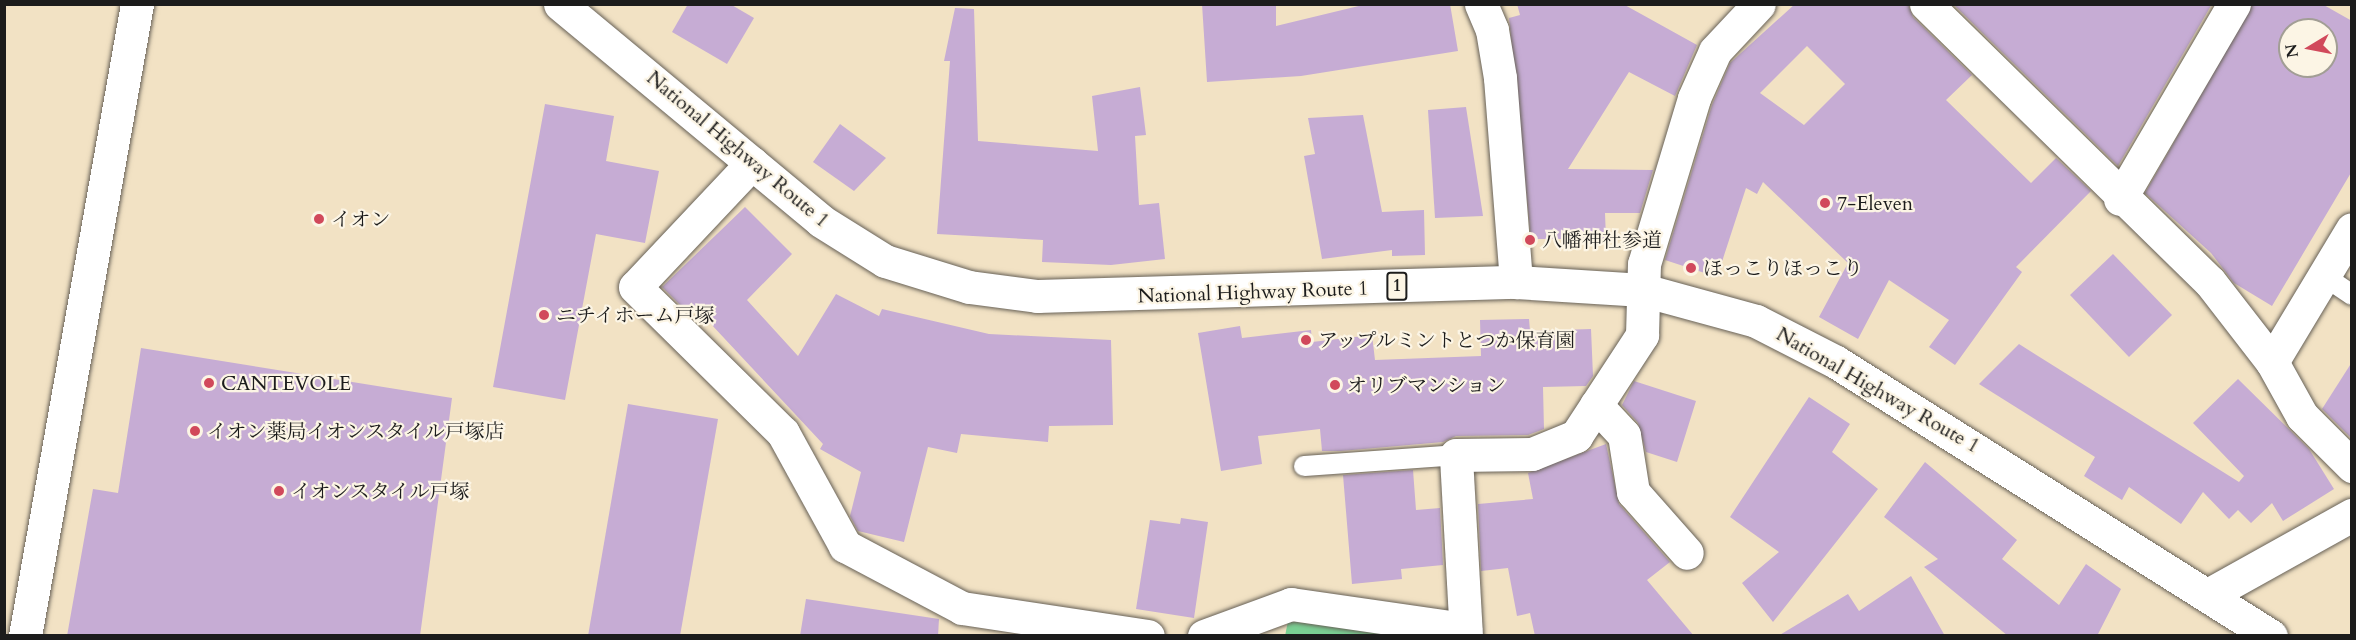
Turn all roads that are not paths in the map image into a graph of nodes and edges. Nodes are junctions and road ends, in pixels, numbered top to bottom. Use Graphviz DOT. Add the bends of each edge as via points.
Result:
graph roads {
  1 [pos="137,4"];
  2 [pos="560,4"];
  3 [pos="1481,4"];
  4 [pos="1759,4"];
  5 [pos="1926,4"];
  6 [pos="2234,4"];
  7 [pos="752,163"];
  8 [pos="2120,199"];
  9 [pos="2352,229"];
  10 [pos="2324,276"];
  11 [pos="1516,282"];
  12 [pos="1644,290"];
  13 [pos="2352,295"];
  14 [pos="2272,362"];
  15 [pos="1596,405"];
  16 [pos="1456,456"];
  17 [pos="1304,466"];
  18 [pos="2352,466"];
  19 [pos="2352,515"];
  20 [pos="1687,553"];
  21 [pos="2208,595"];
  22 [pos="1465,632"];
  23 [pos="25,636"];
  24 [pos="1148,636"];
  25 [pos="1204,636"];
  26 [pos="2271,636"];
  1 -- 23 [label="main road"];
  2 -- 7 [label="main road, National Highway Route 1 / 1"];
  3 -- 11 [label="main road" via="1492,30 1500,78"];
  4 -- 12 [label="main road" via="1715,51 1694,98 1644,264"];
  5 -- 8 [label="main road"];
  6 -- 8 [label="main road"];
  7 -- 11 [label="main road, National Highway Route 1 / 1" via="820,221 885,261 969,286 1037,296 1125,297"];
  7 -- 24 [label="main road" via="635,287 783,432 845,546 962,608"];
  8 -- 14 [label="main road" via="2210,282"];
  9 -- 10 [label="main road"];
  10 -- 13 [label="lane"];
  10 -- 14 [label="main road"];
  11 -- 12 [label="main road, National Highway Route 1 / 1"];
  12 -- 15 [label="main road" via="1642,335"];
  12 -- 21 [label="main road, National Highway Route 1 / 1" via="1756,321 1836,362"];
  14 -- 18 [label="main road" via="2302,416"];
  15 -- 16 [label="main road" via="1576,436 1532,454"];
  15 -- 20 [label="main road" via="1624,435 1633,492"];
  16 -- 17 [label="lane"];
  16 -- 22 [label="main road"];
  19 -- 21 [label="main road"];
  21 -- 26 [label="main road, National Highway Route 1 / 1"];
  22 -- 25 [label="main road" via="1290,604"];
}
